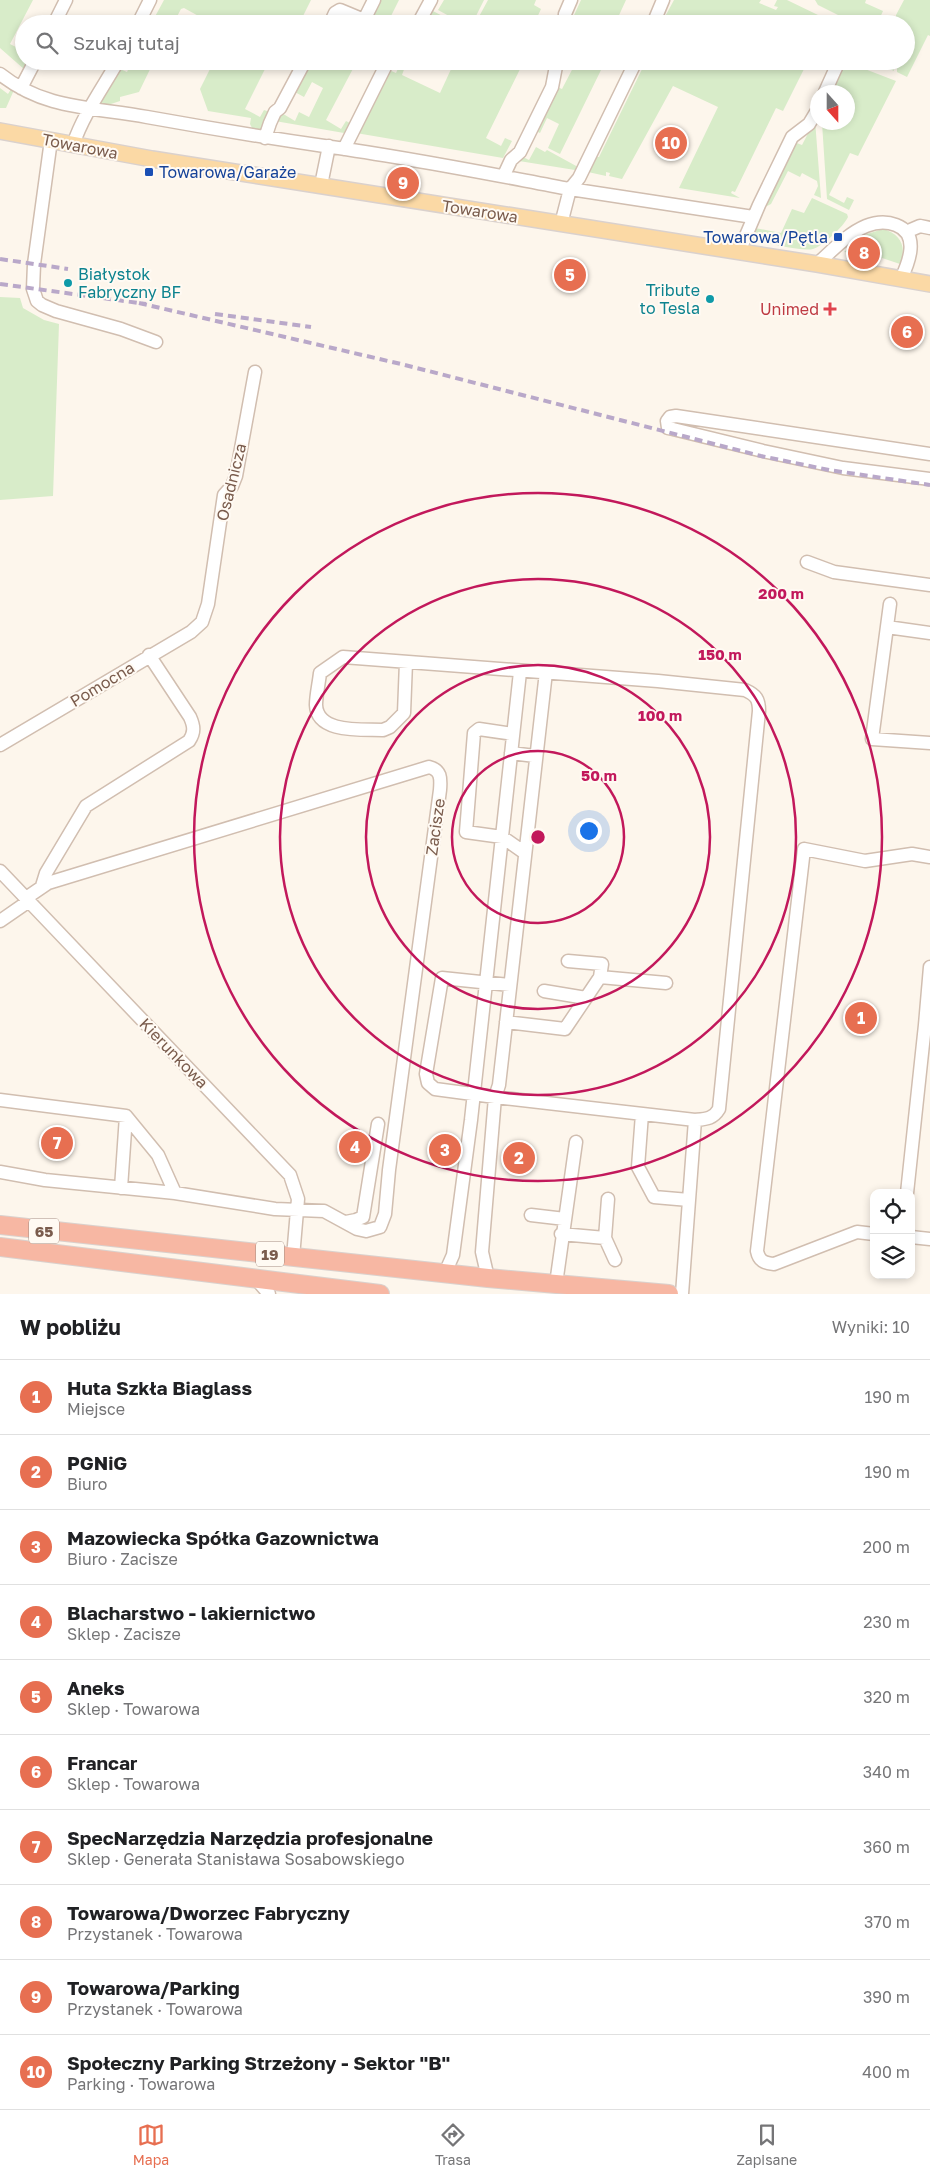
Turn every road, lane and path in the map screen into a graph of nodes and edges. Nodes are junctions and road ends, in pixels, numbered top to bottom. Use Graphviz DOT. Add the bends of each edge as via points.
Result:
graph roads {
  1 [pos="66,0"];
  2 [pos="150,0"];
  3 [pos="374,0"];
  4 [pos="431,0"];
  5 [pos="571,0"];
  6 [pos="663,0"];
  7 [pos="58,15"];
  8 [pos="142,15"];
  9 [pos="334,15"];
  10 [pos="352,15"];
  11 [pos="366,15"];
  12 [pos="423,15"];
  13 [pos="565,15"];
  14 [pos="657,15"];
  15 [pos="31,70"];
  16 [pos="113,70"];
  17 [pos="300,70"];
  18 [pos="384,70"];
  19 [pos="555,70"];
  20 [pos="632,70"];
  21 [pos="835,70"];
  22 [pos="0,74"];
  23 [pos="828,85"];
  24 [pos="22,88"];
  25 [pos="88,110"];
  26 [pos="810,122"];
  27 [pos="0,131"];
  28 [pos="266,138"];
  29 [pos="51,140"];
  30 [pos="73,145"];
  31 [pos="329,146"];
  32 [pos="344,149"];
  33 [pos="504,175"];
  34 [pos="321,185"];
  35 [pos="570,189"];
  36 [pos="753,217"];
  37 [pos="561,224"];
  38 [pos="925,227"];
  39 [pos="906,232"];
  40 [pos="739,252"];
  41 [pos="817,264"];
  42 [pos="901,279"];
  43 [pos="930,284"];
  44 [pos="156,342"];
  45 [pos="255,372"];
  46 [pos="930,454"];
  47 [pos="930,480"];
  48 [pos="807,562"];
  49 [pos="930,584"];
  50 [pos="890,604"];
  51 [pos="202,622"];
  52 [pos="887,627"];
  53 [pos="930,633"];
  54 [pos="149,655"];
  55 [pos="406,662"];
  56 [pos="520,672"];
  57 [pos="546,672"];
  58 [pos="514,734"];
  59 [pos="930,743"];
  60 [pos="0,744"];
  61 [pos="511,753"];
  62 [pos="536,756"];
  63 [pos="502,837"];
  64 [pos="525,853"];
  65 [pos="930,857"];
  66 [pos="0,871"];
  67 [pos="42,886"];
  68 [pos="28,900"];
  69 [pos="0,921"];
  70 [pos="568,961"];
  71 [pos="930,967"];
  72 [pos="600,977"];
  73 [pos="486,982"];
  74 [pos="666,983"];
  75 [pos="510,985"];
  76 [pos="544,991"];
  77 [pos="586,998"];
  78 [pos="506,1022"];
  79 [pos="928,1025"];
  80 [pos="473,1093"];
  81 [pos="495,1097"];
  82 [pos="0,1100"];
  83 [pos="642,1114"];
  84 [pos="126,1116"];
  85 [pos="695,1120"];
  86 [pos="378,1124"];
  87 [pos="469,1134"];
  88 [pos="491,1136"];
  89 [pos="576,1142"];
  90 [pos="0,1172"];
  91 [pos="121,1188"];
  92 [pos="908,1189"];
  93 [pos="175,1193"];
  94 [pos="608,1199"];
  95 [pos="689,1200"];
  96 [pos="298,1210"];
  97 [pos="0,1215"];
  98 [pos="531,1215"];
  99 [pos="565,1219"];
  100 [pos="346,1222"];
  101 [pos="0,1225"];
  102 [pos="561,1234"];
  103 [pos="870,1234"];
  104 [pos="89,1236"];
  105 [pos="915,1237"];
  106 [pos="604,1238"];
  107 [pos="930,1239"];
  108 [pos="170,1244"];
  109 [pos="0,1248"];
  110 [pos="0,1252"];
  111 [pos="40,1253"];
  112 [pos="293,1257"];
  113 [pos="615,1260"];
  114 [pos="165,1268"];
  115 [pos="444,1273"];
  116 [pos="488,1278"];
  117 [pos="257,1280"];
  118 [pos="556,1284"];
  119 [pos="308,1291"];
  120 [pos="269,1294"];
  121 [pos="380,1294"];
  122 [pos="669,1294"];
  123 [pos="682,1294"];
  1 -- 7 [label="street"];
  2 -- 8 [label="street"];
  3 -- 11 [label="street"];
  4 -- 12 [label="street"];
  5 -- 13 [label="street"];
  6 -- 14 [label="street"];
  9 -- 10 [label="street" via="340,10"];
  15 -- 24 [label="street"];
  16 -- 25 [label="street"];
  17 -- 28 [label="street" via="275,112"];
  18 -- 32 [label="street"];
  19 -- 33 [label="street" via="552,87 520,152"];
  20 -- 35 [label="street" via="579,178"];
  21 -- 23 [label="street"];
  22 -- 24 [label="street"];
  24 -- 25 [label="street" via="64,106"];
  25 -- 28 [label="street"];
  25 -- 30 [label="street"];
  26 -- 36 [label="street" via="792,137"];
  27 -- 29 [label="main road, Towarowa"];
  28 -- 31 [label="street"];
  29 -- 30 [label="main road, Towarowa"];
  29 -- 44 [label="street" via="34,259 33,289 37,301 48,308"];
  30 -- 34 [label="main road, Towarowa"];
  31 -- 32 [label="street"];
  31 -- 34 [label="street"];
  32 -- 33 [label="street"];
  33 -- 35 [label="street"];
  34 -- 37 [label="main road, Towarowa"];
  35 -- 36 [label="street"];
  35 -- 37 [label="street"];
  36 -- 40 [label="street"];
  37 -- 40 [label="main road, Towarowa"];
  38 -- 39 [label="street"];
  39 -- 41 [label="street" via="893,224 874,224 849,237"];
  39 -- 42 [label="street" via="911,248"];
  40 -- 41 [label="main road, Towarowa"];
  41 -- 42 [label="main road, Towarowa"];
  42 -- 43 [label="main road, Towarowa"];
  45 -- 51 [label="street, Osadnicza" via="236,476 224,495 210,596"];
  46 -- 47 [label="street" via="676,416 667,421 668,428 763,451 843,468"];
  48 -- 49 [label="street" via="834,572"];
  50 -- 52 [label="street"];
  51 -- 54 [label="street, Pomocna"];
  52 -- 53 [label="street"];
  52 -- 59 [label="street" via="872,739"];
  54 -- 60 [label="street, Pomocna"];
  54 -- 67 [label="street" via="190,717 194,726 190,741 86,806 46,873"];
  55 -- 55 [label="street" via="404,712 390,727 383,730 336,728 321,718 316,706 320,673 343,657"];
  55 -- 56 [label="street"];
  56 -- 57 [label="street"];
  56 -- 58 [label="street"];
  57 -- 62 [label="street"];
  57 -- 85 [label="street" via="745,690 755,694 759,702 720,1109 708,1119"];
  58 -- 61 [label="street"];
  58 -- 63 [label="street" via="479,729 474,733 466,832"];
  61 -- 62 [label="street"];
  61 -- 63 [label="street"];
  62 -- 64 [label="street"];
  63 -- 64 [label="street"];
  63 -- 73 [label="street"];
  64 -- 75 [label="street"];
  65 -- 103 [label="street" via="912,854 865,861 804,849 758,1258 774,1264 857,1232"];
  66 -- 68 [label="street, Kierunkowa"];
  67 -- 68 [label="street, Zacisze"];
  67 -- 100 [label="street, Zacisze" via="428,767 436,769 440,790 385,1214 380,1227 375,1229 357,1229"];
  68 -- 69 [label="street, Zacisze"];
  68 -- 96 [label="street, Kierunkowa" via="282,1164 295,1187"];
  70 -- 72 [label="street" via="602,964"];
  71 -- 79 [label="street"];
  72 -- 74 [label="street"];
  72 -- 77 [label="street"];
  73 -- 75 [label="street"];
  73 -- 80 [label="street"];
  73 -- 80 [label="street" via="442,978 426,1074 428,1083 435,1089"];
  75 -- 78 [label="street"];
  76 -- 77 [label="street"];
  77 -- 78 [label="street" via="565,1029"];
  78 -- 81 [label="street"];
  79 -- 92 [label="street"];
  80 -- 81 [label="street"];
  80 -- 87 [label="street"];
  81 -- 83 [label="street"];
  81 -- 88 [label="street"];
  82 -- 84 [label="street"];
  83 -- 85 [label="street"];
  83 -- 95 [label="street" via="638,1167 654,1197"];
  84 -- 91 [label="street"];
  84 -- 93 [label="street" via="158,1155"];
  85 -- 95 [label="street"];
  86 -- 100 [label="street" via="363,1217"];
  87 -- 88 [label="street"];
  87 -- 115 [label="street" via="454,1255"];
  88 -- 116 [label="street" via="482,1252"];
  89 -- 99 [label="street"];
  90 -- 91 [label="street, Zacisze"];
  91 -- 93 [label="street, Zacisze"];
  93 -- 96 [label="street, Zacisze"];
  94 -- 106 [label="street"];
  95 -- 123 [label="street"];
  96 -- 100 [label="street, Zacisze" via="324,1211"];
  96 -- 112 [label="street, Kierunkowa"];
  97 -- 104 [label="highway, 19" via="54,1223"];
  98 -- 99 [label="street"];
  99 -- 102 [label="street"];
  101 -- 104 [label="highway, 65"];
  102 -- 106 [label="street"];
  102 -- 118 [label="street"];
  104 -- 108 [label="highway, 19"];
  105 -- 107 [label="street"];
  106 -- 113 [label="street"];
  108 -- 112 [label="highway, 19"];
  108 -- 114 [label="highway"];
  109 -- 111 [label="highway, 65"];
  110 -- 111 [label="highway, 19"];
  111 -- 114 [label="highway, 19"];
  112 -- 115 [label="highway, 19"];
  114 -- 117 [label="highway, 19"];
  115 -- 116 [label="highway, 19"];
  116 -- 118 [label="highway, 19"];
  117 -- 119 [label="highway, 19"];
  117 -- 120 [label="street"];
  118 -- 122 [label="highway, 19"];
  119 -- 121 [label="highway, 19"];
}
